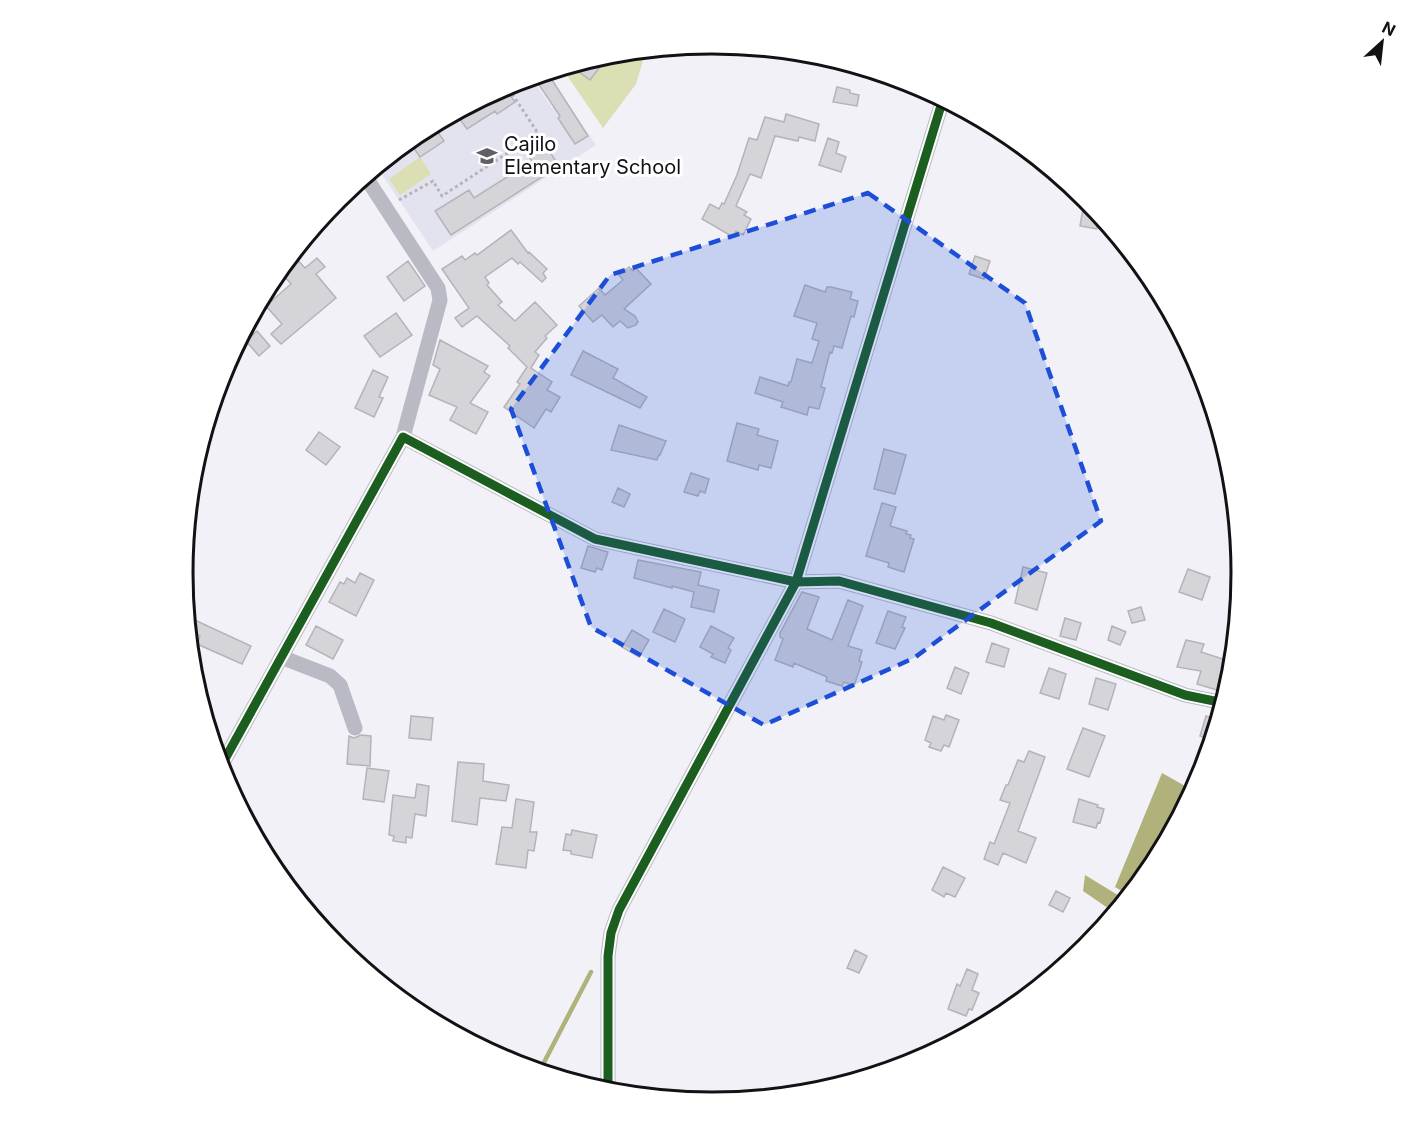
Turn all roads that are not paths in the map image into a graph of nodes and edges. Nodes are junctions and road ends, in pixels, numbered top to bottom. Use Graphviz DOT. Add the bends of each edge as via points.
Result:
graph roads {
  1 [pos="940,107"];
  2 [pos="370,182"];
  3 [pos="403,436"];
  4 [pos="796,582"];
  5 [pos="281,657"];
  6 [pos="1216,701"];
  7 [pos="356,728"];
  8 [pos="226,757"];
  9 [pos="608,1082"];
  1 -- 4 [label="street"];
  2 -- 3 [label="street" via="438,288 440,300"];
  3 -- 4 [label="street" via="595,539"];
  3 -- 5 [label="street"];
  4 -- 6 [label="street" via="839,581 992,623 1185,695"];
  4 -- 9 [label="street" via="619,910 608,956"];
  5 -- 7 [label="street" via="330,676 340,685"];
  5 -- 8 [label="street"];
}
